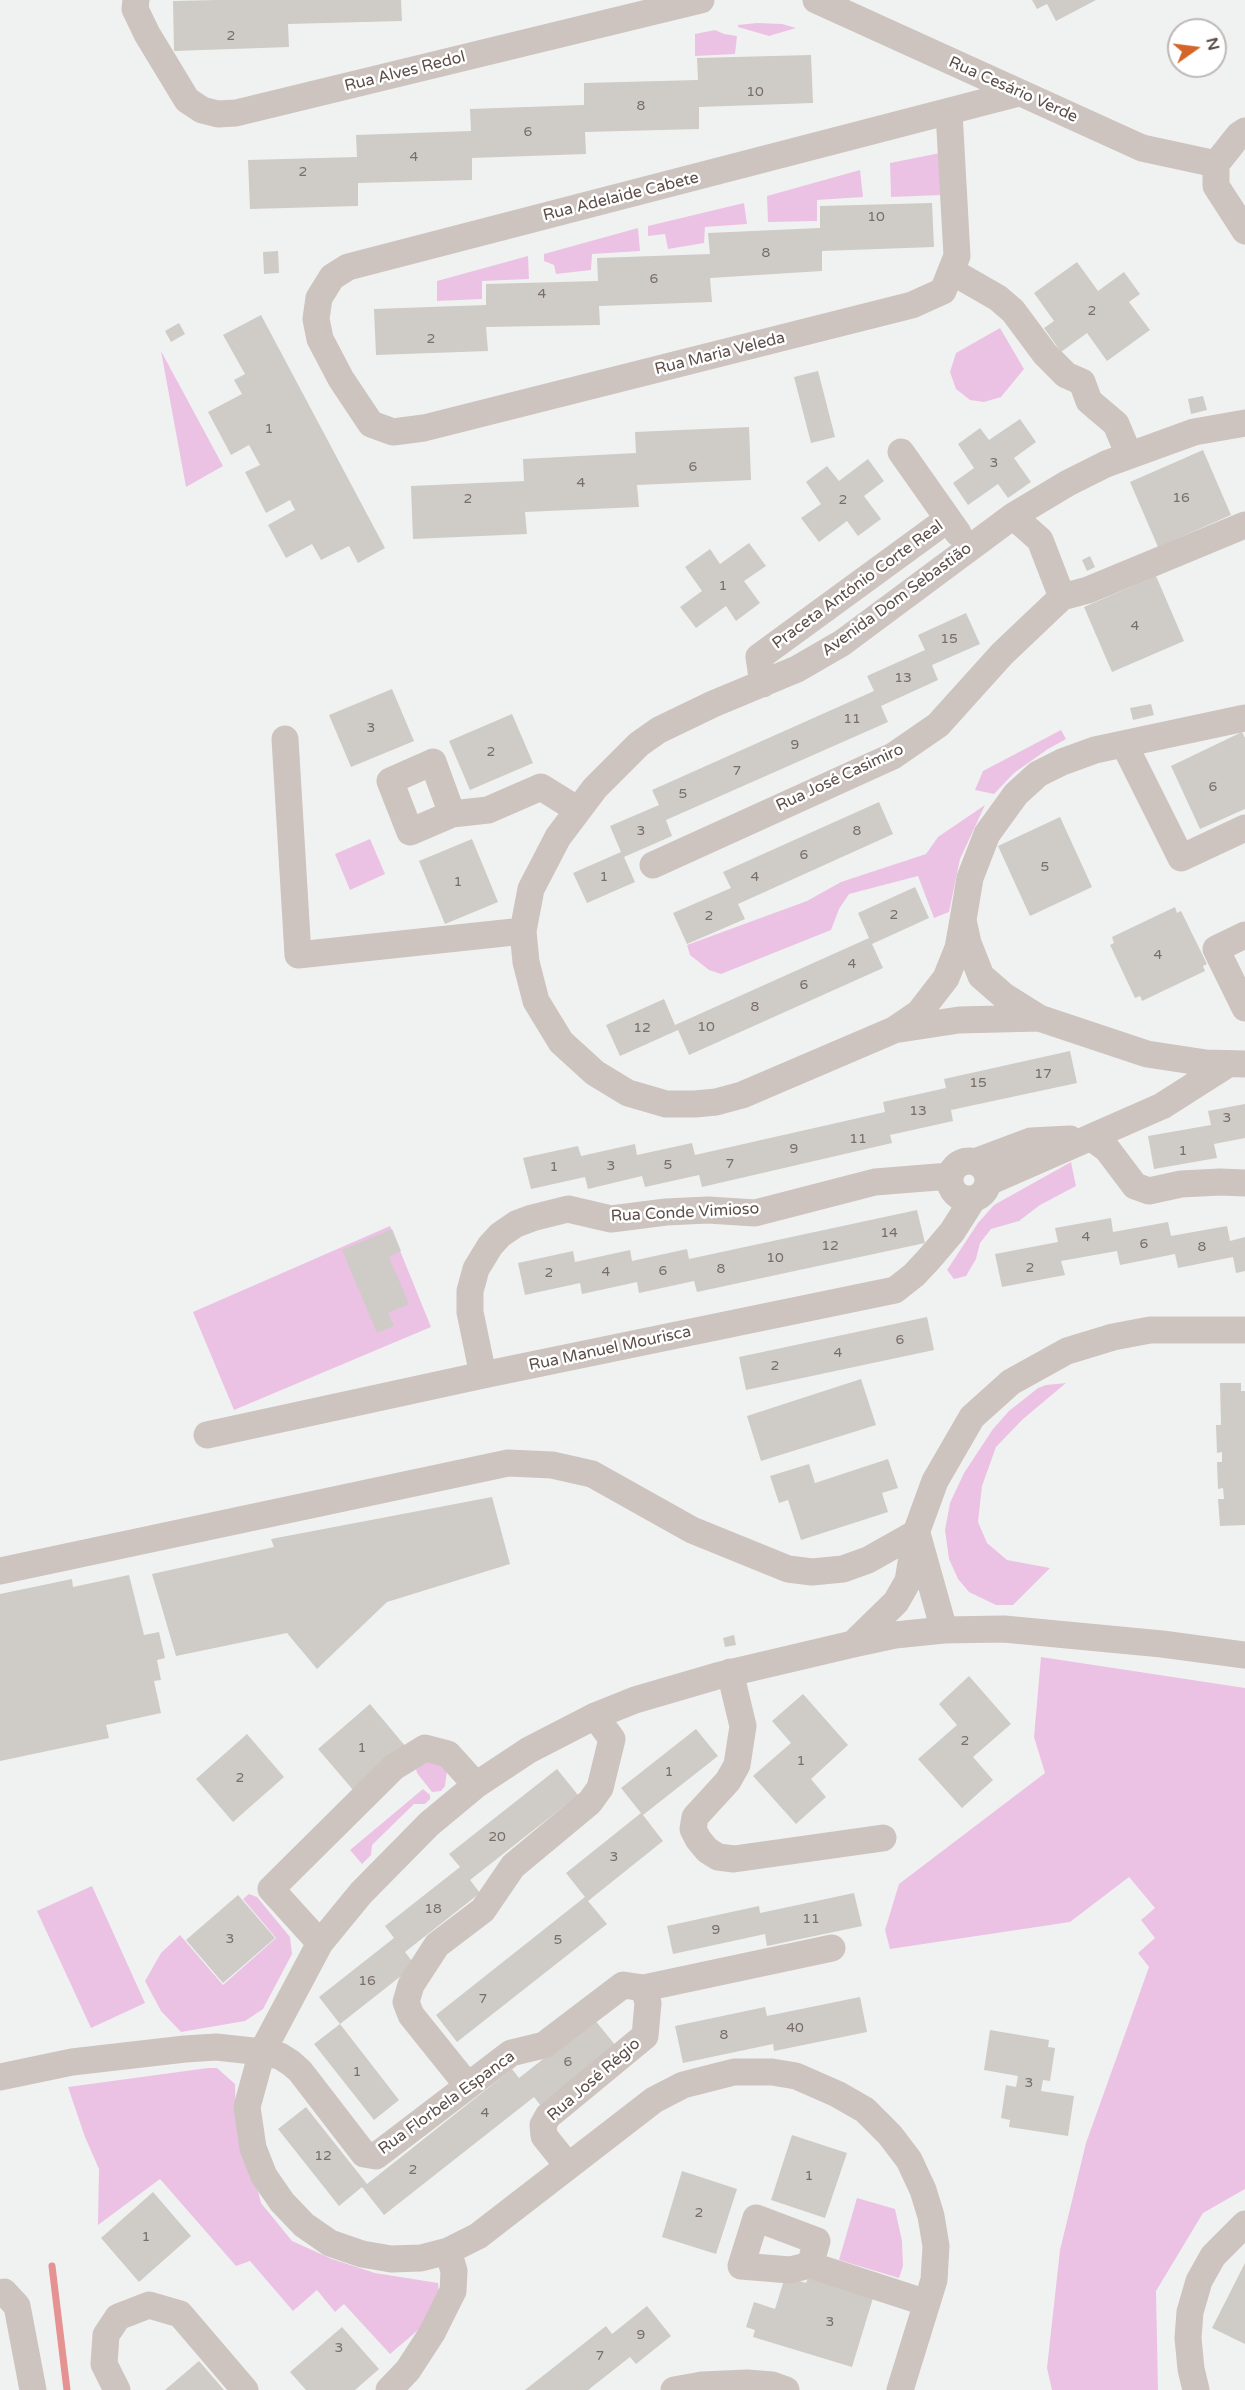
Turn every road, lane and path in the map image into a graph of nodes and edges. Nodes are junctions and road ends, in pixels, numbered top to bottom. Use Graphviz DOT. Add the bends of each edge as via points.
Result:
graph roads {
  1 [pos="136,0"];
  2 [pos="701,0"];
  3 [pos="816,0"];
  4 [pos="1019,93"];
  5 [pos="950,112"];
  6 [pos="1245,131"];
  7 [pos="1216,164"];
  8 [pos="1245,231"];
  9 [pos="951,271"];
  10 [pos="341,379"];
  11 [pos="1245,423"];
  12 [pos="901,452"];
  13 [pos="1129,455"];
  14 [pos="1012,516"];
  15 [pos="948,519"];
  16 [pos="1245,525"];
  17 [pos="969,549"];
  18 [pos="1062,597"];
  19 [pos="763,684"];
  20 [pos="1245,718"];
  21 [pos="285,739"];
  22 [pos="1124,744"];
  23 [pos="578,810"];
  24 [pos="452,814"];
  25 [pos="1245,828"];
  26 [pos="653,865"];
  27 [pos="963,920"];
  28 [pos="523,931"];
  29 [pos="1245,935"];
  30 [pos="1245,1008"];
  31 [pos="1039,1018"];
  32 [pos="894,1030"];
  33 [pos="1236,1064"];
  34 [pos="1092,1138"];
  35 [pos="979,1181"];
  36 [pos="1245,1184"];
  37 [pos="1245,1330"];
  38 [pos="483,1375"];
  39 [pos="207,1435"];
  40 [pos="916,1533"];
  41 [pos="0,1571"];
  42 [pos="908,1581"];
  43 [pos="932,1631"];
  44 [pos="853,1644"];
  45 [pos="1245,1655"];
  46 [pos="730,1672"];
  47 [pos="595,1716"];
  48 [pos="476,1785"];
  49 [pos="883,1838"];
  50 [pos="320,1943"];
  51 [pos="832,1948"];
  52 [pos="644,1988"];
  53 [pos="262,2052"];
  54 [pos="0,2077"];
  55 [pos="468,2086"];
  56 [pos="568,2166"];
  57 [pos="1245,2224"];
  58 [pos="448,2251"];
  59 [pos="810,2265"];
  60 [pos="0,2293"];
  61 [pos="927,2303"];
  62 [pos="33,2390"];
  63 [pos="117,2390"];
  64 [pos="245,2390"];
  65 [pos="389,2390"];
  66 [pos="674,2390"];
  67 [pos="786,2390"];
  68 [pos="900,2390"];
  69 [pos="1196,2390"];
  1 -- 2 [label="street, Rua Alves Redol" via="135,9 147,34 187,100 218,114 236,113"];
  3 -- 4 [label="street, Rua Cesário Verde"];
  4 -- 5 [label="street, Rua Adelaide Cabete"];
  4 -- 7 [label="street, Rua Cesário Verde" via="1142,148"];
  5 -- 9 [label="street, Rua Maria Veleda" via="957,256"];
  5 -- 10 [label="street, Rua Adelaide Cabete" via="348,267 332,277 320,298 316,319 320,339"];
  6 -- 7 [label="street"];
  7 -- 8 [label="street" via="1216,186"];
  9 -- 10 [label="street, Rua Maria Veleda" via="943,291 912,305 423,429 393,432 371,424"];
  9 -- 13 [label="street" via="998,298 1013,311 1045,354 1066,375 1082,382 1089,401 1116,424"];
  11 -- 13 [label="street, Avenida Dom Sebastião" via="1194,432"];
  12 -- 15 [label="street, Praceta António Corte Real"];
  13 -- 14 [label="street, Avenida Dom Sebastião" via="1068,483"];
  14 -- 17 [label="street, Avenida Dom Sebastião"];
  14 -- 18 [label="street" via="1040,540"];
  15 -- 17 [label="street, Praceta António Corte Real"];
  15 -- 19 [label="street, Praceta António Corte Real" via="759,657"];
  16 -- 18 [label="street" via="1088,590"];
  17 -- 19 [label="street, Avenida Dom Sebastião" via="842,643"];
  18 -- 26 [label="street, Rua José Casimiro" via="1002,654 938,725 893,756"];
  19 -- 23 [label="street, Avenida Dom Sebastião" via="659,730 619,763"];
  20 -- 22 [label="street"];
  21 -- 28 [label="street" via="298,954"];
  22 -- 25 [label="street" via="1181,858"];
  22 -- 27 [label="street" via="1062,762 1038,774 1016,794 987,834 970,878"];
  23 -- 24 [label="street" via="541,787 488,810"];
  23 -- 28 [label="street, Avenida Dom Sebastião" via="558,837 531,889"];
  27 -- 31 [label="street" via="981,976"];
  27 -- 32 [label="street" via="958,948 946,978 919,1013"];
  28 -- 32 [label="street, Avenida Dom Sebastião" via="536,1001 561,1042 595,1073 628,1093 666,1104 716,1102 742,1095"];
  29 -- 30 [label="street" via="1216,949"];
  31 -- 32 [label="street" via="959,1020"];
  31 -- 33 [label="street" via="1147,1054"];
  33 -- 34 [label="street" via="1162,1106"];
  34 -- 35 [label="street"];
  34 -- 36 [label="street" via="1107,1149 1135,1186 1149,1191 1181,1184"];
  35 -- 38 [label="street, Rua Manuel Mourisca" via="952,1232 914,1275 895,1290"];
  35 -- 38 [label="street, Rua Conde Vimioso" via="960,1198 950,1176 875,1182 755,1213 708,1210 611,1219 568,1209 516,1224 490,1246 476,1269 470,1291 470,1312"];
  37 -- 40 [label="street" via="1150,1330 1113,1337 1067,1351 1011,1382 972,1417 935,1481"];
  38 -- 39 [label="street, Rua Manuel Mourisca"];
  40 -- 41 [label="street" via="843,1569 788,1569 692,1530 592,1474 552,1465 508,1463"];
  40 -- 42 [label="street"];
  40 -- 43 [label="street"];
  42 -- 43 [label="street"];
  42 -- 44 [label="street" via="896,1602"];
  43 -- 44 [label="street"];
  43 -- 45 [label="street" via="1004,1629"];
  44 -- 46 [label="street"];
  46 -- 47 [label="street" via="663,1690"];
  46 -- 49 [label="street" via="743,1726 737,1765 728,1781 695,1816 693,1829 707,1850 718,1857 734,1859"];
  47 -- 48 [label="street"];
  47 -- 55 [label="street" via="612,1739 600,1788 590,1802 513,1866 483,1910 437,1945 411,1985 406,2002 411,2015"];
  48 -- 50 [label="street" via="390,1862"];
  48 -- 50 [label="street" via="448,1754 425,1748 394,1767 271,1889"];
  50 -- 53 [label="street"];
  51 -- 52 [label="street, Rua Florbela Espanca"];
  52 -- 55 [label="street, Rua Florbela Espanca" via="622,1985 544,2045 511,2053"];
  52 -- 56 [label="street, Rua José Régio" via="648,2002 645,2036 548,2116 543,2125 544,2136"];
  53 -- 54 [label="street, Rua Florbela Espanca" via="216,2046 72,2062"];
  53 -- 55 [label="street, Rua Florbela Espanca" via="280,2056 300,2071 364,2154 376,2156"];
  53 -- 58 [label="street" via="247,2107 253,2148 264,2176 282,2202 304,2225 330,2242 362,2254 391,2259 421,2258"];
  56 -- 58 [label="street" via="497,2223"];
  56 -- 61 [label="street" via="654,2100 683,2085 734,2072 796,2076 865,2110 909,2160 923,2190 936,2246 934,2280"];
  57 -- 69 [label="street" via="1213,2256 1198,2281 1188,2338"];
  58 -- 65 [label="street" via="454,2271 453,2291 408,2370"];
  59 -- 61 [label="street"];
  60 -- 62 [label="street" via="4,2292 17,2306"];
  61 -- 68 [label="street"];
  63 -- 64 [label="street" via="104,2364 106,2335 118,2318 149,2305 180,2314"];
  66 -- 67 [label="street" via="747,2383"];
}
